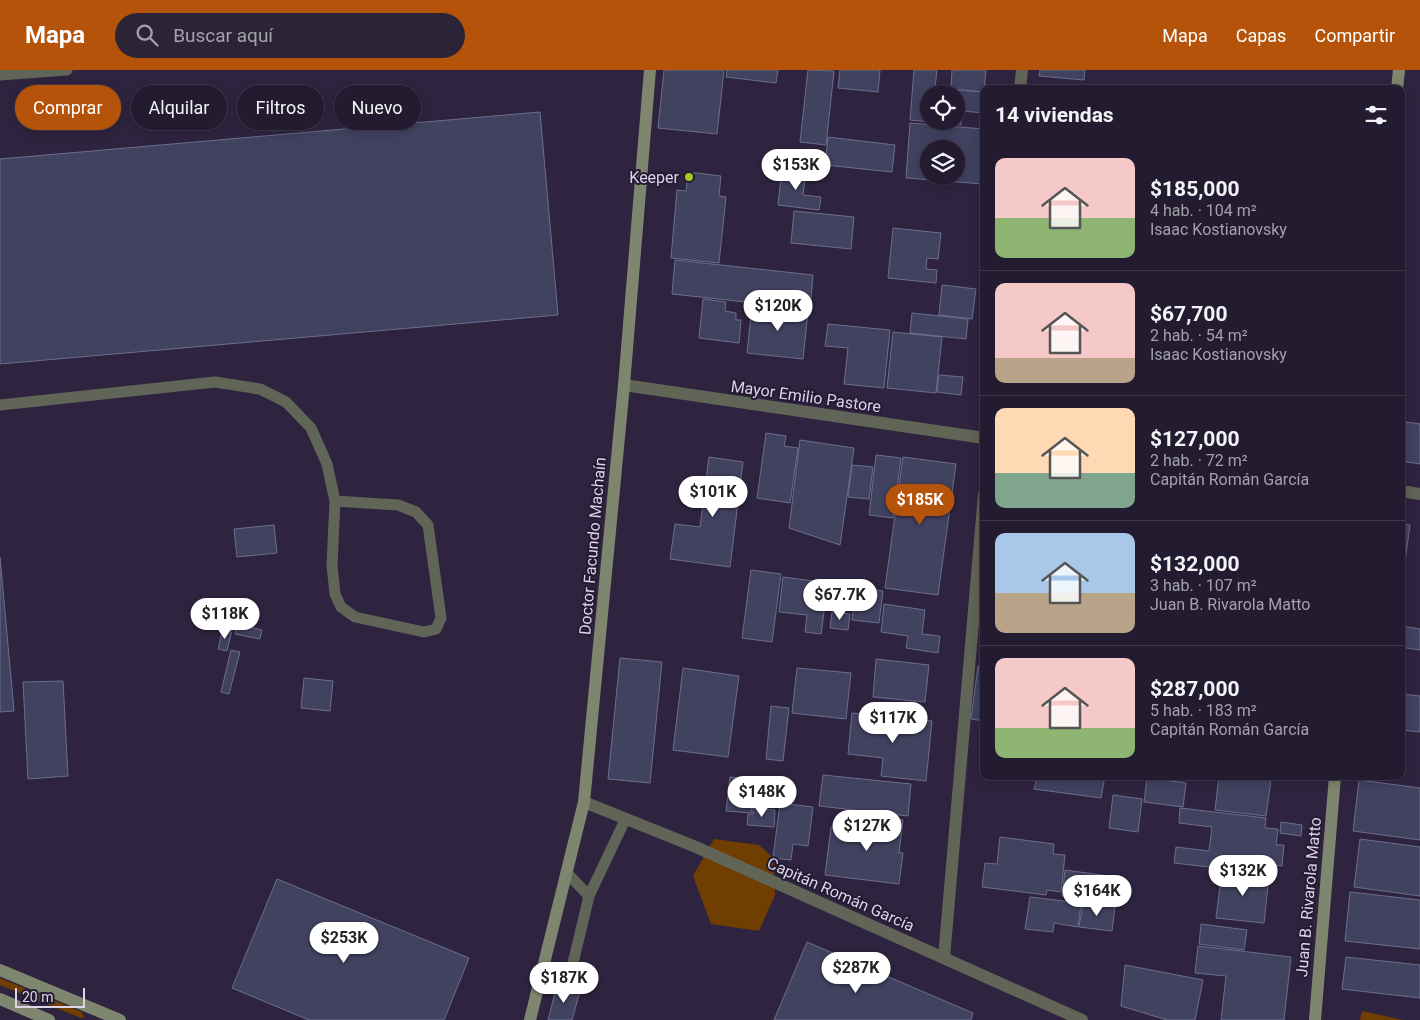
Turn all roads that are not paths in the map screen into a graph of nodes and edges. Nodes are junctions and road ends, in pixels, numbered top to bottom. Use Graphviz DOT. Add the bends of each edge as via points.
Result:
graph roads {
  1 [pos="67,70"];
  2 [pos="650,70"];
  3 [pos="1022,70"];
  4 [pos="1399,70"];
  5 [pos="15,72"];
  6 [pos="0,75"];
  7 [pos="1020,85"];
  8 [pos="1397,85"];
  9 [pos="624,385"];
  10 [pos="0,405"];
  11 [pos="980,437"];
  12 [pos="1405,492"];
  13 [pos="1420,494"];
  14 [pos="335,501"];
  15 [pos="980,540"];
  16 [pos="1335,780"];
  17 [pos="584,802"];
  18 [pos="625,820"];
  19 [pos="566,873"];
  20 [pos="588,896"];
  21 [pos="944,958"];
  22 [pos="0,970"];
  23 [pos="567,988"];
  24 [pos="0,999"];
  25 [pos="116,1019"];
  26 [pos="49,1020"];
  27 [pos="530,1020"];
  28 [pos="1082,1020"];
  29 [pos="1315,1020"];
  1 -- 5 [label="lane"];
  2 -- 9 [label="main road, Doctor Facundo Machaín"];
  3 -- 7 [label="street"];
  4 -- 8 [label="main road"];
  5 -- 6 [label="lane"];
  9 -- 11 [label="street, Mayor Emilio Pastore"];
  9 -- 17 [label="main road, Doctor Facundo Machaín"];
  10 -- 14 [label="lane" via="215,382 260,389 286,402 311,428 327,464"];
  12 -- 13 [label="street"];
  14 -- 14 [label="lane" via="398,505 416,512 428,525 442,618 436,629 424,632 355,617 341,607 335,594 332,565"];
  15 -- 21 [label="street"];
  16 -- 29 [label="main road, Juan B. Rivarola Matto"];
  17 -- 18 [label="street, Capitán Román García"];
  17 -- 19 [label="main road, Doctor Facundo Machaín"];
  18 -- 20 [label="lane"];
  18 -- 21 [label="street, Capitán Román García" via="696,847"];
  19 -- 20 [label="lane"];
  19 -- 27 [label="main road, Doctor Facundo Machaín"];
  20 -- 23 [label="lane"];
  21 -- 28 [label="street, Capitán Román García"];
  22 -- 25 [label="main road"];
  24 -- 26 [label="main road"];
}
